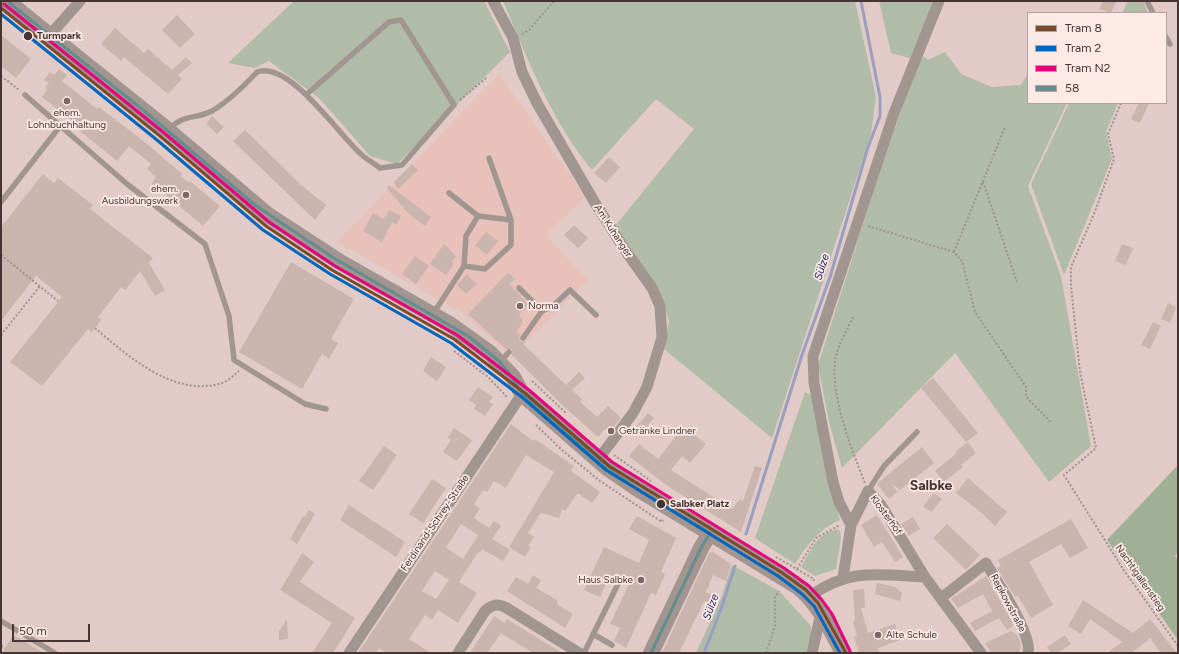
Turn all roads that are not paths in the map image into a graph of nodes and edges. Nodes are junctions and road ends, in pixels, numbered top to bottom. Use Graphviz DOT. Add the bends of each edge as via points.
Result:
graph roads {
  1 [pos="7,1"];
  2 [pos="80,1"];
  3 [pos="493,1"];
  4 [pos="939,1"];
  5 [pos="1147,1"];
  6 [pos="1152,12"];
  7 [pos="50,35"];
  8 [pos="1167,39"];
  9 [pos="1170,44"];
  10 [pos="307,94"];
  11 [pos="25,95"];
  12 [pos="61,125"];
  13 [pos="168,130"];
  14 [pos="490,158"];
  15 [pos="449,193"];
  16 [pos="1,202"];
  17 [pos="478,216"];
  18 [pos="511,220"];
  19 [pos="464,266"];
  20 [pos="519,288"];
  21 [pos="542,311"];
  22 [pos="433,315"];
  23 [pos="596,315"];
  24 [pos="523,338"];
  25 [pos="518,400"];
  26 [pos="326,409"];
  27 [pos="917,432"];
  28 [pos="597,461"];
  29 [pos="868,491"];
  30 [pos="851,525"];
  31 [pos="710,533"];
  32 [pos="925,577"];
  33 [pos="843,578"];
  34 [pos="618,584"];
  35 [pos="809,597"];
  36 [pos="941,598"];
  37 [pos="821,613"];
  38 [pos="1,621"];
  39 [pos="593,634"];
  40 [pos="612,645"];
  41 [pos="55,653"];
  42 [pos="349,653"];
  43 [pos="458,653"];
  44 [pos="579,653"];
  45 [pos="584,653"];
  46 [pos="651,653"];
  47 [pos="812,653"];
  48 [pos="843,653"];
  49 [pos="981,653"];
  50 [pos="1028,653"];
  1 -- 7 [label="main road"];
  2 -- 7 [label="street"];
  3 -- 28 [label="street, Am Kuhanger" via="513,38 522,72 537,103 595,203 654,291 660,306 662,337 646,386 633,413"];
  4 -- 30 [label="street" via="894,114 817,341 812,365 834,486"];
  5 -- 6 [label="lane"];
  7 -- 13 [label="main road"];
  8 -- 9 [label="lane"];
  10 -- 10 [label="lane" via="362,155 380,168 402,165 454,105 401,20 389,22"];
  10 -- 13 [label="lane" via="273,71 265,69 257,72 220,106 210,112 179,120"];
  11 -- 12 [label="lane"];
  12 -- 16 [label="lane"];
  12 -- 26 [label="lane" via="127,184 205,244 229,316 234,360 305,404"];
  13 -- 22 [label="main road" via="268,215 340,262"];
  14 -- 18 [label="lane"];
  15 -- 17 [label="lane"];
  17 -- 18 [label="lane"];
  17 -- 19 [label="lane" via="466,236"];
  18 -- 19 [label="lane" via="511,245 485,269"];
  19 -- 22 [label="lane"];
  20 -- 21 [label="lane"];
  21 -- 23 [label="lane" via="552,307 570,290"];
  21 -- 24 [label="lane"];
  22 -- 25 [label="main road" via="504,357 513,377"];
  25 -- 28 [label="main road"];
  25 -- 42 [label="street, Ferdinand-Schrey-Straße"];
  27 -- 29 [label="lane" via="884,466"];
  28 -- 31 [label="main road"];
  29 -- 30 [label="street, Klosterhof"];
  29 -- 32 [label="street, Klosterhof" via="881,505"];
  30 -- 33 [label="street, Klosterhof"];
  31 -- 35 [label="main road" via="788,580"];
  31 -- 46 [label="main road"];
  32 -- 33 [label="street" via="873,574"];
  32 -- 36 [label="street, Klosterhof"];
  33 -- 35 [label="street" via="822,586"];
  34 -- 39 [label="lane"];
  35 -- 37 [label="main road"];
  36 -- 49 [label="street, Klosterhof"];
  36 -- 50 [label="street, Repkowstraße" via="986,563 1021,624 1028,642"];
  37 -- 47 [label="street"];
  37 -- 48 [label="main road"];
  38 -- 41 [label="lane"];
  39 -- 40 [label="lane"];
  39 -- 45 [label="lane"];
  43 -- 44 [label="street" via="485,611 496,605 505,607"];
}
